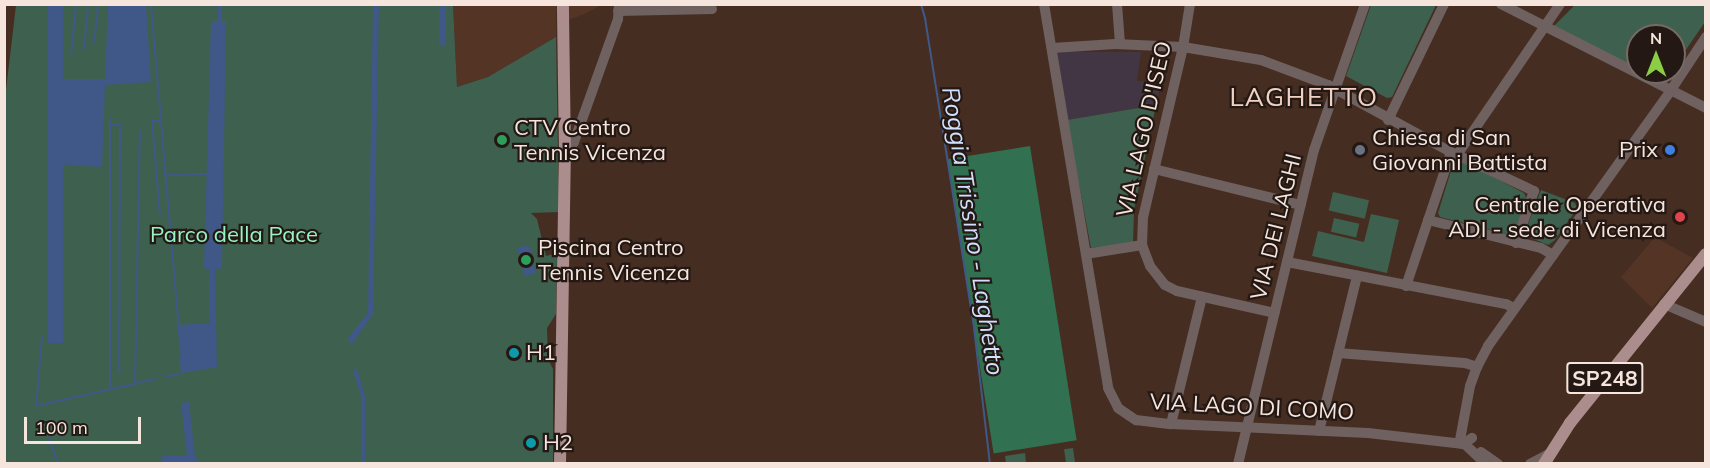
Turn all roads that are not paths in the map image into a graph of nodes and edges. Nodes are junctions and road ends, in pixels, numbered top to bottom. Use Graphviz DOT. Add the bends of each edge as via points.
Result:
graph roads {
  1 [pos="563,4"];
  2 [pos="1044,4"];
  3 [pos="1117,4"];
  4 [pos="1190,4"];
  5 [pos="1365,4"];
  6 [pos="1444,4"];
  7 [pos="1501,4"];
  8 [pos="1560,4"];
  9 [pos="619,8"];
  10 [pos="712,9"];
  11 [pos="1545,27"];
  12 [pos="1706,37"];
  13 [pos="1120,44"];
  14 [pos="1183,47"];
  15 [pos="1052,48"];
  16 [pos="1335,88"];
  17 [pos="1671,90"];
  18 [pos="1706,108"];
  19 [pos="1389,120"];
  20 [pos="1454,153"];
  21 [pos="565,155"];
  22 [pos="1154,169"];
  23 [pos="1301,205"];
  24 [pos="1428,220"];
  25 [pos="1516,243"];
  26 [pos="1142,245"];
  27 [pos="1086,254"];
  28 [pos="1706,254"];
  29 [pos="1553,255"];
  30 [pos="1287,262"];
  31 [pos="1357,276"];
  32 [pos="1406,286"];
  33 [pos="1202,297"];
  34 [pos="1664,304"];
  35 [pos="1514,308"];
  36 [pos="1275,313"];
  37 [pos="1706,322"];
  38 [pos="1338,353"];
  39 [pos="1477,367"];
  40 [pos="1171,424"];
  41 [pos="1247,428"];
  42 [pos="1319,431"];
  43 [pos="1467,441"];
  44 [pos="1546,459"];
  45 [pos="560,464"];
  46 [pos="1238,464"];
  47 [pos="1486,464"];
  48 [pos="1498,464"];
  49 [pos="1530,464"];
  1 -- 21 [label="main road"];
  2 -- 15 [label="street, VIA LAGO DI COMO"];
  3 -- 13 [label="street"];
  4 -- 14 [label="street, VIA LAGO D'ISEO"];
  5 -- 16 [label="street, VIA DEI LAGHI"];
  6 -- 19 [label="street"];
  7 -- 11 [label="street"];
  8 -- 11 [label="street"];
  9 -- 10 [label="street"];
  9 -- 21 [label="street" via="574,142"];
  11 -- 17 [label="street"];
  11 -- 20 [label="street"];
  12 -- 17 [label="street"];
  13 -- 14 [label="street"];
  13 -- 15 [label="street"];
  14 -- 16 [label="street" via="1261,60"];
  14 -- 22 [label="street, VIA LAGO D'ISEO"];
  15 -- 27 [label="street, VIA LAGO DI COMO"];
  16 -- 19 [label="street"];
  16 -- 23 [label="street, VIA DEI LAGHI"];
  17 -- 18 [label="street"];
  17 -- 29 [label="street"];
  19 -- 20 [label="street"];
  20 -- 24 [label="street"];
  20 -- 25 [label="street" via="1534,191"];
  21 -- 45 [label="main road"];
  22 -- 23 [label="street"];
  22 -- 26 [label="street, VIA LAGO D'ISEO" via="1143,217"];
  23 -- 30 [label="street, VIA DEI LAGHI"];
  24 -- 25 [label="street"];
  24 -- 32 [label="street"];
  25 -- 29 [label="street"];
  26 -- 27 [label="street"];
  26 -- 33 [label="street, VIA LAGO D'ISEO" via="1150,266 1165,285"];
  27 -- 40 [label="street, VIA LAGO DI COMO" via="1108,388 1118,408 1136,420"];
  28 -- 34 [label="main road, SP248"];
  29 -- 35 [label="street"];
  30 -- 31 [label="street"];
  30 -- 36 [label="street, VIA DEI LAGHI"];
  31 -- 32 [label="street"];
  31 -- 38 [label="street"];
  32 -- 35 [label="street"];
  33 -- 36 [label="street, VIA LAGO D'ISEO"];
  33 -- 40 [label="street"];
  34 -- 37 [label="street"];
  34 -- 44 [label="main road, SP248"];
  35 -- 39 [label="street"];
  36 -- 41 [label="street, VIA DEI LAGHI"];
  38 -- 39 [label="street"];
  38 -- 42 [label="street"];
  39 -- 43 [label="street" via="1460,440"];
  40 -- 41 [label="street, VIA LAGO DI COMO"];
  41 -- 42 [label="street, VIA LAGO DI COMO"];
  41 -- 46 [label="street, VIA DEI LAGHI"];
  42 -- 43 [label="street, VIA LAGO DI COMO"];
  43 -- 47 [label="street"];
  43 -- 48 [label="street"];
  44 -- 49 [label="street"];
}
